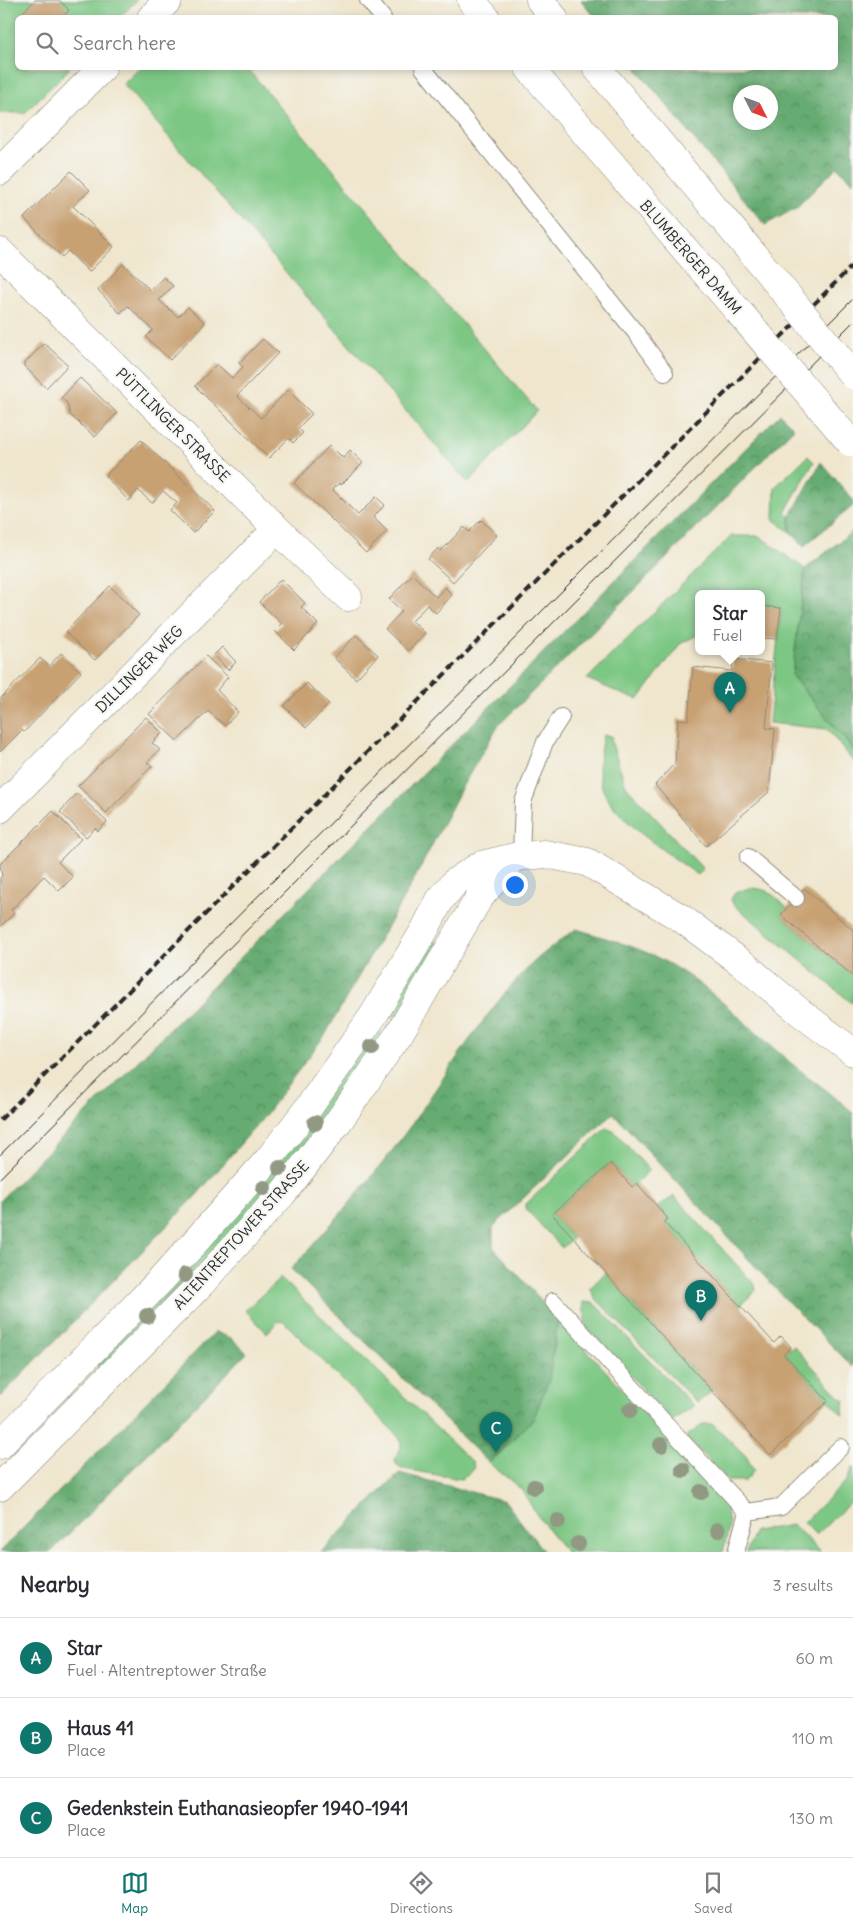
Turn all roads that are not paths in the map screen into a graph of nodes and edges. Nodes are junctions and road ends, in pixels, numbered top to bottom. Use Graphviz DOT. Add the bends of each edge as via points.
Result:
graph roads {
  1 [pos="168,0"];
  2 [pos="368,0"];
  3 [pos="471,0"];
  4 [pos="540,0"];
  5 [pos="154,15"];
  6 [pos="380,15"];
  7 [pos="484,15"];
  8 [pos="552,15"];
  9 [pos="100,70"];
  10 [pos="425,70"];
  11 [pos="531,70"];
  12 [pos="599,70"];
  13 [pos="0,171"];
  14 [pos="0,252"];
  15 [pos="665,373"];
  16 [pos="853,375"];
  17 [pos="851,444"];
  18 [pos="278,530"];
  19 [pos="348,597"];
  20 [pos="561,717"];
  21 [pos="0,809"];
  22 [pos="518,856"];
  23 [pos="748,858"];
  24 [pos="796,898"];
  25 [pos="853,1052"];
  26 [pos="553,1300"];
  27 [pos="0,1445"];
  28 [pos="841,1447"];
  29 [pos="0,1487"];
  30 [pos="747,1512"];
  31 [pos="736,1552"];
  1 -- 5 [label="main road"];
  2 -- 6 [label="lane"];
  3 -- 7 [label="main road"];
  4 -- 8 [label="main road"];
  9 -- 13 [label="main road"];
  10 -- 15 [label="lane"];
  11 -- 17 [label="main road, BLUMBERGER DAMM, bridge"];
  12 -- 16 [label="main road, bridge"];
  14 -- 18 [label="main road, PÜTTLINGER STRASSE"];
  18 -- 19 [label="main road, PÜTTLINGER STRASSE"];
  18 -- 21 [label="main road, DILLINGER WEG"];
  20 -- 22 [label="lane" via="544,742 522,802"];
  22 -- 25 [label="main road, ALTENTREPTOWER STRASSE" via="545,854 587,862 681,918"];
  22 -- 27 [label="main road, ALTENTREPTOWER STRASSE" via="481,865 455,882 440,900 373,1016 268,1160 162,1279"];
  22 -- 29 [label="main road, ALTENTREPTOWER STRASSE" via="479,898 399,1034 338,1122 283,1193 196,1289"];
  23 -- 24 [label="lane"];
  26 -- 30 [label="lane"];
  28 -- 30 [label="lane" via="781,1507"];
  30 -- 31 [label="lane"];
}
